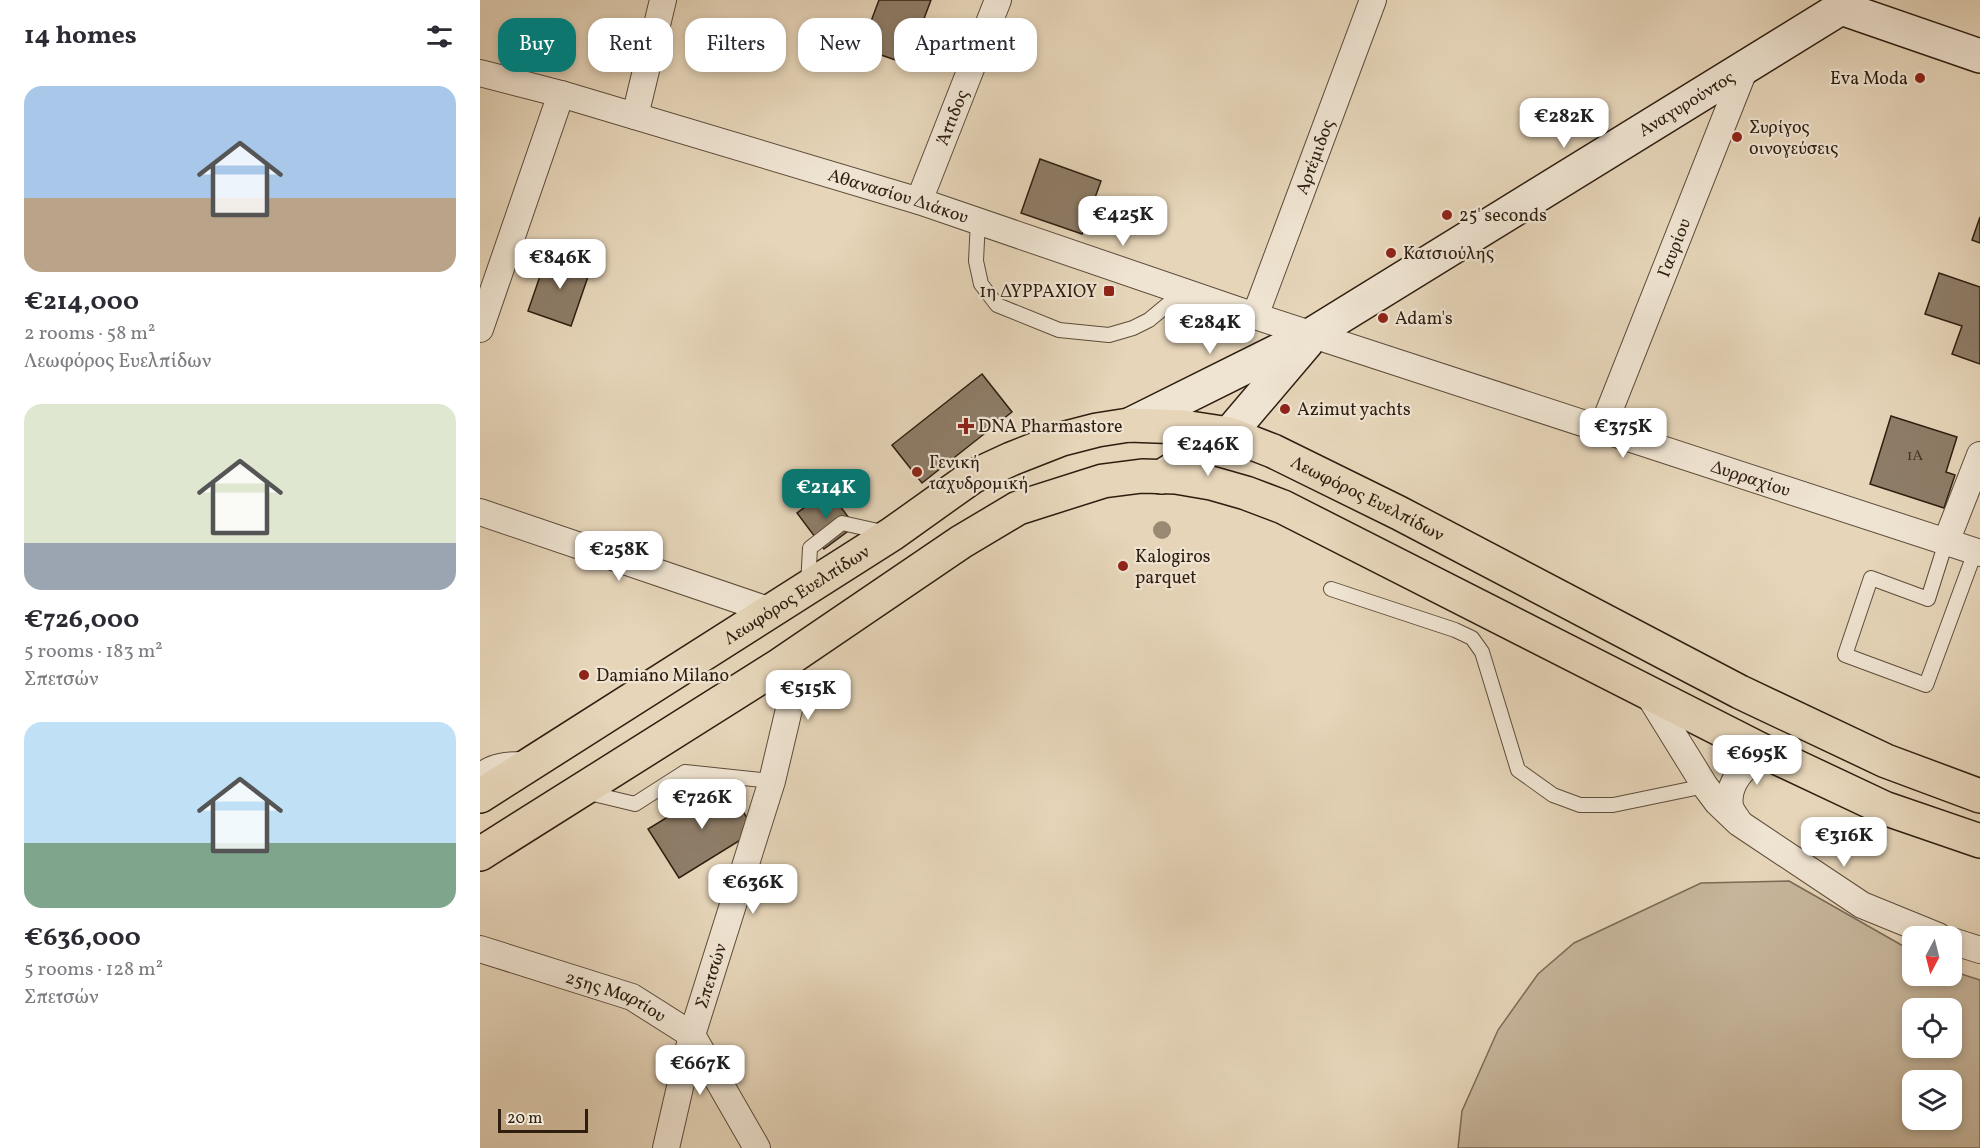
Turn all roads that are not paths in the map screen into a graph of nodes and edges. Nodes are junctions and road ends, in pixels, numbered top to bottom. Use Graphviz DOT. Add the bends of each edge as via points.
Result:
graph roads {
  1 [pos="663,0"];
  2 [pos="998,0"];
  3 [pos="1373,0"];
  4 [pos="1843,4"];
  5 [pos="1980,56"];
  6 [pos="1745,68"];
  7 [pos="480,73"];
  8 [pos="561,93"];
  9 [pos="635,116"];
  10 [pos="920,201"];
  11 [pos="978,220"];
  12 [pos="491,262"];
  13 [pos="1184,291"];
  14 [pos="1255,316"];
  15 [pos="480,329"];
  16 [pos="1314,333"];
  17 [pos="1129,425"];
  18 [pos="1602,429"];
  19 [pos="1229,434"];
  20 [pos="1980,455"];
  21 [pos="1161,477"];
  22 [pos="480,512"];
  23 [pos="1946,542"];
  24 [pos="1978,553"];
  25 [pos="1331,589"];
  26 [pos="771,611"];
  27 [pos="780,665"];
  28 [pos="1648,694"];
  29 [pos="1763,751"];
  30 [pos="540,758"];
  31 [pos="480,770"];
  32 [pos="772,781"];
  33 [pos="1705,786"];
  34 [pos="580,791"];
  35 [pos="480,796"];
  36 [pos="1980,796"];
  37 [pos="1739,823"];
  38 [pos="1980,841"];
  39 [pos="480,854"];
  40 [pos="1913,926"];
  41 [pos="1962,944"];
  42 [pos="480,949"];
  43 [pos="1980,950"];
  44 [pos="692,1035"];
  45 [pos="666,1148"];
  46 [pos="757,1148"];
  1 -- 9 [label="street"];
  2 -- 10 [label="street, Άττιδος"];
  3 -- 14 [label="street, Αρτέμιδος"];
  4 -- 5 [label="main road, Αναγυρούντος"];
  4 -- 6 [label="main road, Αναγυρούντος"];
  6 -- 16 [label="main road, Αναγυρούντος"];
  6 -- 18 [label="street, Γαυρίου"];
  7 -- 8 [label="street, Αθανασίου Διάκου"];
  8 -- 9 [label="street, Αθανασίου Διάκου"];
  8 -- 12 [label="street"];
  9 -- 10 [label="street, Αθανασίου Διάκου"];
  10 -- 11 [label="street, Αθανασίου Διάκου"];
  11 -- 13 [label="street, Αθανασίου Διάκου"];
  11 -- 13 [label="lane" via="976,261 981,284 997,304 1059,330 1109,335 1133,328"];
  12 -- 15 [label="street"];
  13 -- 14 [label="street, Αθανασίου Διάκου"];
  14 -- 16 [label="street, Αθανασίου Διάκου"];
  16 -- 17 [label="main road, Αναγυρούντος"];
  16 -- 18 [label="street, Δυρραχίου"];
  16 -- 19 [label="main road, Αναγυρούντος"];
  17 -- 19 [label="main road, Λεωφόρος Ευελπίδων"];
  17 -- 26 [label="main road, Λεωφόρος Ευελπίδων" via="1062,439 972,477 892,534"];
  18 -- 23 [label="street, Δυρραχίου"];
  19 -- 21 [label="main road, Αναγυρούντος"];
  19 -- 36 [label="main road, Λεωφόρος Ευελπίδων" via="1290,459 1399,513 1740,692 1886,761"];
  20 -- 23 [label="street"];
  21 -- 27 [label="main road" via="1103,481 1018,508 961,542"];
  21 -- 28 [label="main road" via="1211,483 1283,507"];
  22 -- 26 [label="street"];
  23 -- 24 [label="street, Δυρραχίου"];
  23 -- 24 [label="lane" via="1928,598 1871,578 1845,656 1926,685"];
  25 -- 33 [label="lane" via="1472,638 1482,652 1518,770 1553,795 1580,805 1613,805"];
  26 -- 30 [label="main road, Λεωφόρος Ευελπίδων"];
  27 -- 32 [label="street, Σπετσών" via="789,686 790,705"];
  27 -- 34 [label="main road"];
  28 -- 29 [label="main road"];
  28 -- 33 [label="street"];
  29 -- 37 [label="street" via="1740,771 1731,790 1730,807"];
  29 -- 38 [label="main road" via="1884,808"];
  30 -- 31 [label="lane" via="501,760"];
  30 -- 35 [label="main road, Λεωφόρος Ευελπίδων"];
  32 -- 34 [label="lane" via="685,772 635,804"];
  32 -- 44 [label="street, Σπετσών"];
  33 -- 37 [label="street"];
  34 -- 39 [label="main road"];
  37 -- 40 [label="street" via="1862,905"];
  41 -- 43 [label="street"];
  42 -- 44 [label="street, 25ης Μαρτίου" via="632,997"];
  44 -- 45 [label="street, Σπετσών"];
  44 -- 46 [label="street, 25ης Μαρτίου"];
}
